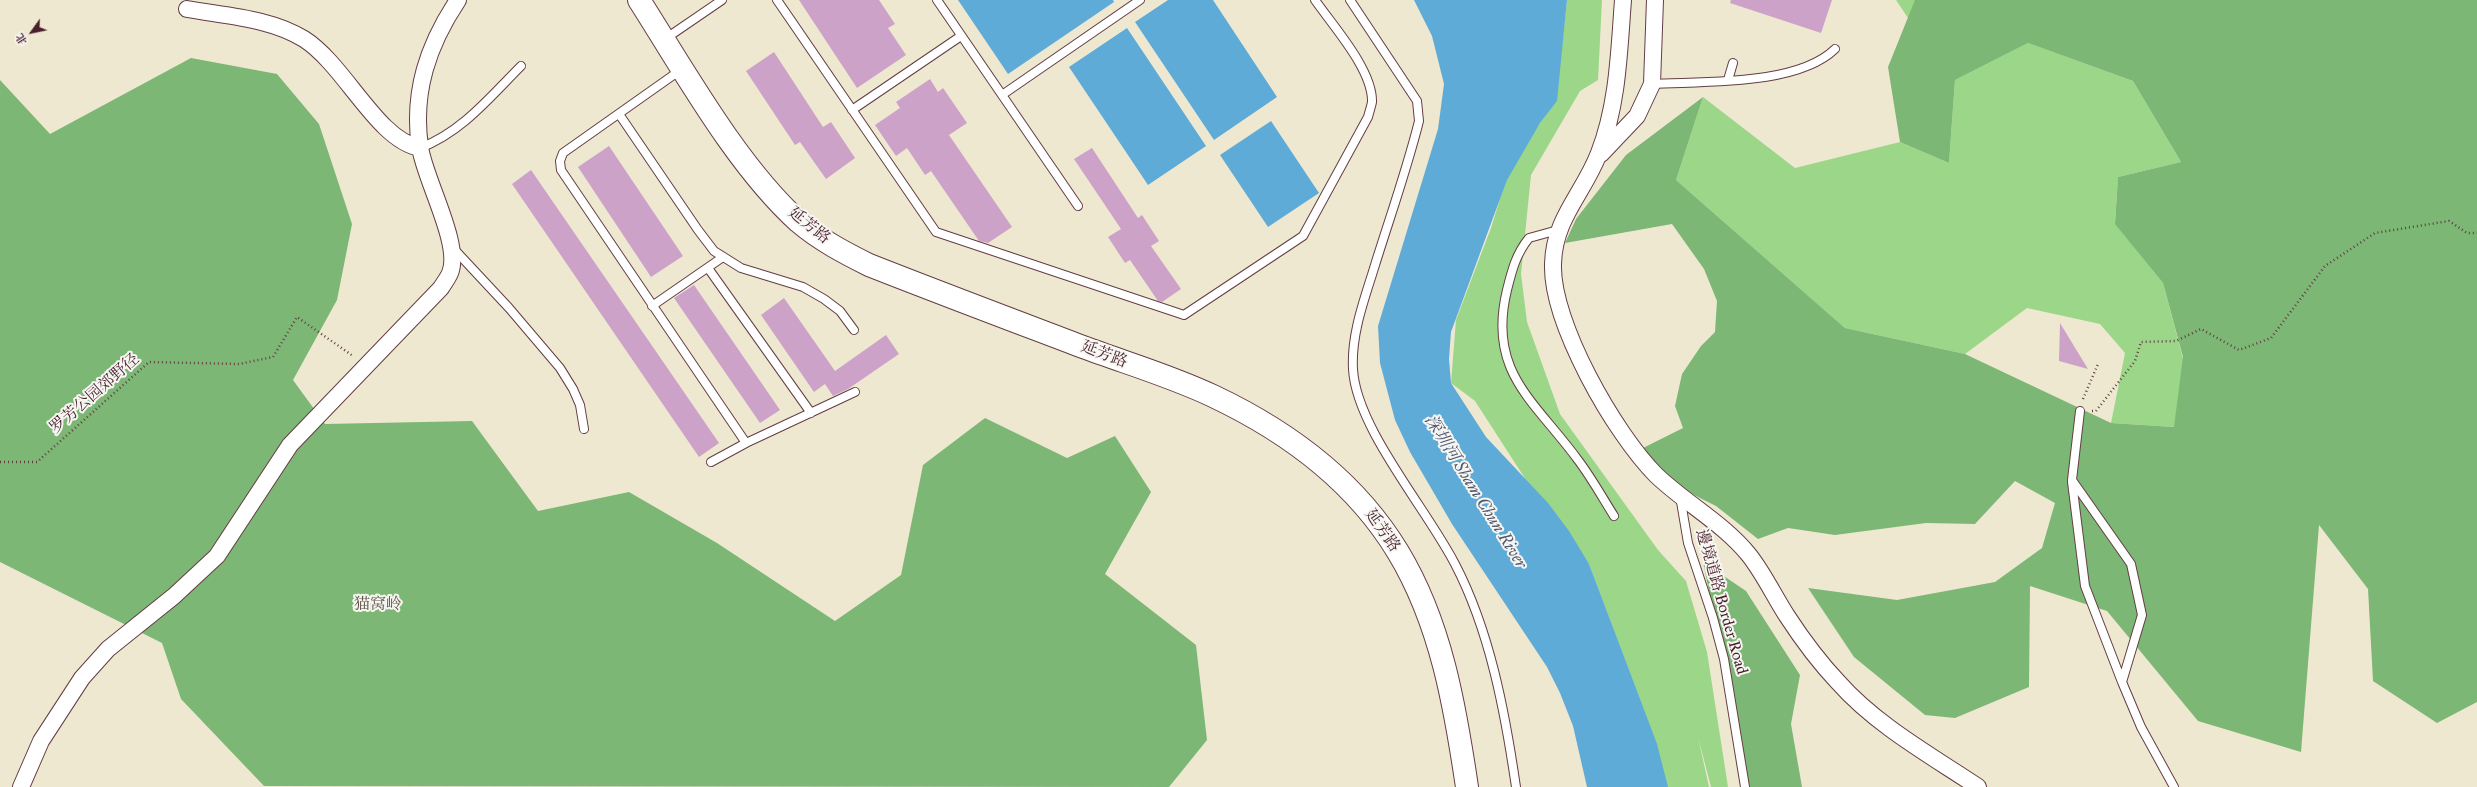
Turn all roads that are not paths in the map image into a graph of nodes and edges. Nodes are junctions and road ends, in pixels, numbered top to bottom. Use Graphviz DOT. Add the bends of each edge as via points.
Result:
graph roads {
  1 [pos="458,0"];
  2 [pos="639,0"];
  3 [pos="722,0"];
  4 [pos="777,0"];
  5 [pos="937,0"];
  6 [pos="1140,0"];
  7 [pos="1315,0"];
  8 [pos="1350,0"];
  9 [pos="1623,0"];
  10 [pos="1655,0"];
  11 [pos="187,9"];
  12 [pos="961,36"];
  13 [pos="664,39"];
  14 [pos="1835,49"];
  15 [pos="1734,63"];
  16 [pos="521,66"];
  17 [pos="683,68"];
  18 [pos="1728,80"];
  19 [pos="1652,84"];
  20 [pos="1002,95"];
  21 [pos="852,110"];
  22 [pos="619,114"];
  23 [pos="420,148"];
  24 [pos="1598,156"];
  25 [pos="1078,206"];
  26 [pos="1558,230"];
  27 [pos="451,246"];
  28 [pos="723,257"];
  29 [pos="708,268"];
  30 [pos="652,306"];
  31 [pos="854,330"];
  32 [pos="855,392"];
  33 [pos="2080,412"];
  34 [pos="811,413"];
  35 [pos="584,429"];
  36 [pos="746,443"];
  37 [pos="711,462"];
  38 [pos="2072,480"];
  39 [pos="1680,496"];
  40 [pos="1614,516"];
  41 [pos="2122,682"];
  42 [pos="21,787"];
  43 [pos="1467,787"];
  44 [pos="1516,787"];
  45 [pos="1745,787"];
  46 [pos="1978,787"];
  47 [pos="2174,787"];
  1 -- 23 [label="street" via="427,63 418,97"];
  2 -- 13 [label="main road, 延芳路"];
  3 -- 13 [label="lane"];
  4 -- 21 [label="lane"];
  5 -- 12 [label="lane"];
  6 -- 20 [label="lane"];
  7 -- 21 [label="lane" via="1361,66 1369,85 1372,102 1368,117 1303,236 1184,315 936,232"];
  8 -- 44 [label="lane" via="1417,101 1419,121 1360,315 1353,369 1358,393 1368,421 1438,531 1470,597 1484,634"];
  9 -- 24 [label="street" via="1617,86"];
  10 -- 19 [label="street"];
  11 -- 23 [label="street" via="247,18 304,39 337,68 384,126 398,139"];
  12 -- 20 [label="lane"];
  12 -- 21 [label="lane"];
  13 -- 17 [label="main road, 延芳路"];
  14 -- 18 [label="lane" via="1826,58 1810,66 1782,75"];
  15 -- 18 [label="lane"];
  16 -- 23 [label="lane" via="456,130 440,141"];
  17 -- 22 [label="lane"];
  17 -- 43 [label="main road, 延芳路" via="735,147 768,190 800,223 834,246 869,265 1212,396 1292,441 1333,472 1363,504 1398,552 1423,601 1440,646"];
  18 -- 19 [label="lane"];
  19 -- 24 [label="street" via="1637,116"];
  20 -- 25 [label="lane"];
  22 -- 28 [label="lane" via="698,230 714,251"];
  22 -- 30 [label="lane" via="563,153 561,170"];
  23 -- 27 [label="street"];
  24 -- 26 [label="street"];
  26 -- 39 [label="street" via="1553,264 1555,289 1588,377 1634,449"];
  26 -- 40 [label="lane" via="1529,238 1513,264 1501,314 1501,332 1506,358 1513,377 1579,461"];
  27 -- 35 [label="lane" via="560,368 578,400"];
  27 -- 42 [label="street" via="451,271 441,288 290,445 217,556 174,596 108,649 82,678 40,741"];
  28 -- 29 [label="lane"];
  28 -- 31 [label="lane" via="741,268 803,287 840,311"];
  29 -- 30 [label="lane"];
  29 -- 34 [label="lane"];
  30 -- 36 [label="lane"];
  32 -- 34 [label="lane"];
  33 -- 38 [label="lane"];
  34 -- 36 [label="lane"];
  36 -- 37 [label="lane"];
  38 -- 41 [label="lane" via="2085,586"];
  38 -- 41 [label="lane" via="2131,564 2142,615"];
  39 -- 45 [label="lane, 邊境道路 Border Road" via="1688,543 1723,651"];
  39 -- 46 [label="street" via="1747,553 1805,641 1847,692 1895,730"];
  41 -- 47 [label="lane" via="2142,727"];
}
